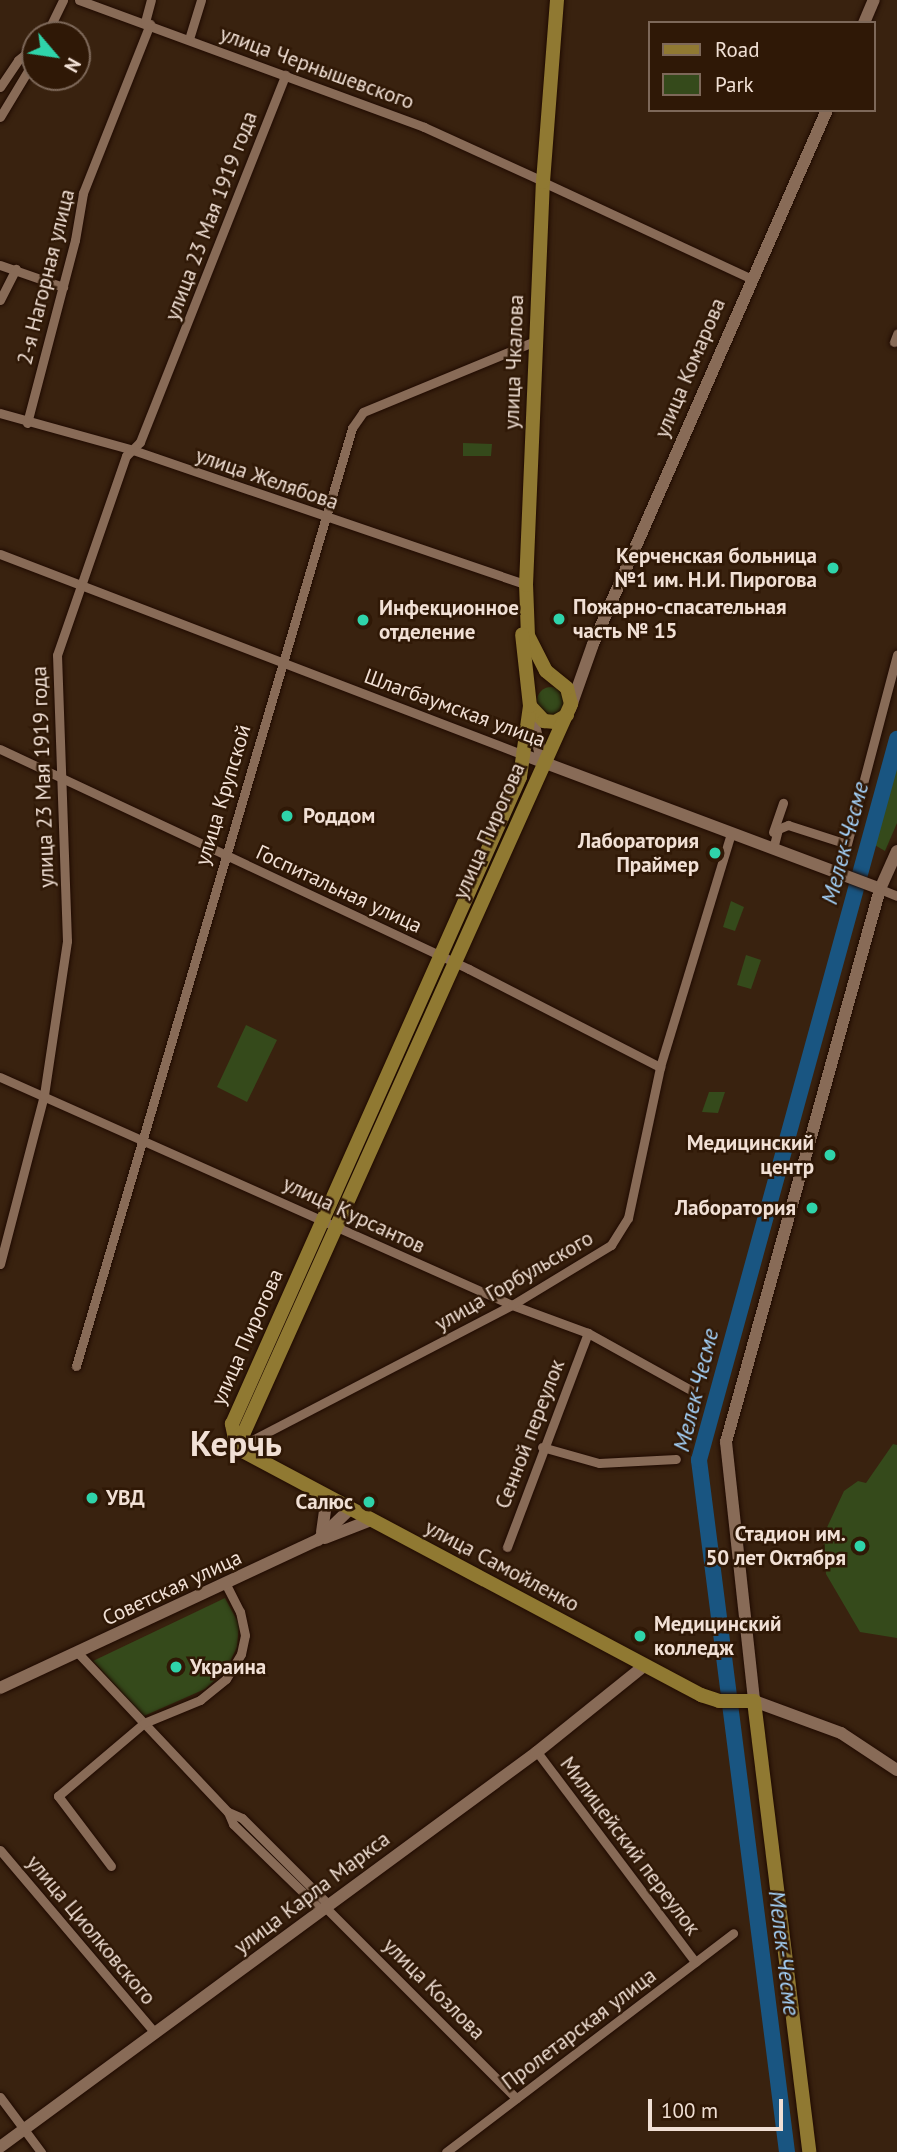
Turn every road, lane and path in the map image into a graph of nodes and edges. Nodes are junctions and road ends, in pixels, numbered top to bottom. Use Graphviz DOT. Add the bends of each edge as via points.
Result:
graph roads {
  1 [pos="63,0"];
  2 [pos="79,0"];
  3 [pos="151,0"];
  4 [pos="201,0"];
  5 [pos="555,0"];
  6 [pos="874,0"];
  7 [pos="53,21"];
  8 [pos="865,21"];
  9 [pos="147,23"];
  10 [pos="189,39"];
  11 [pos="21,58"];
  12 [pos="285,75"];
  13 [pos="21,82"];
  14 [pos="0,87"];
  15 [pos="826,112"];
  16 [pos="0,117"];
  17 [pos="540,180"];
  18 [pos="0,265"];
  19 [pos="16,269"];
  20 [pos="752,279"];
  21 [pos="63,287"];
  22 [pos="0,300"];
  23 [pos="533,342"];
  24 [pos="0,413"];
  25 [pos="26,423"];
  26 [pos="133,450"];
  27 [pos="325,518"];
  28 [pos="0,554"];
  29 [pos="81,582"];
  30 [pos="524,584"];
  31 [pos="525,636"];
  32 [pos="593,644"];
  33 [pos="897,655"];
  34 [pos="284,663"];
  35 [pos="556,681"];
  36 [pos="529,704"];
  37 [pos="568,712"];
  38 [pos="0,750"];
  39 [pos="524,755"];
  40 [pos="542,761"];
  41 [pos="59,779"];
  42 [pos="783,803"];
  43 [pos="776,829"];
  44 [pos="731,833"];
  45 [pos="771,848"];
  46 [pos="897,851"];
  47 [pos="223,855"];
  48 [pos="876,887"];
  49 [pos="897,897"];
  50 [pos="441,955"];
  51 [pos="455,962"];
  52 [pos="660,1067"];
  53 [pos="0,1077"];
  54 [pos="44,1095"];
  55 [pos="142,1138"];
  56 [pos="328,1222"];
  57 [pos="0,1264"];
  58 [pos="512,1306"];
  59 [pos="588,1333"];
  60 [pos="76,1366"];
  61 [pos="691,1390"];
  62 [pos="542,1447"];
  63 [pos="237,1448"];
  64 [pos="676,1460"];
  65 [pos="327,1495"];
  66 [pos="350,1509"];
  67 [pos="371,1520"];
  68 [pos="318,1540"];
  69 [pos="507,1548"];
  70 [pos="226,1584"];
  71 [pos="78,1653"];
  72 [pos="644,1666"];
  73 [pos="0,1688"];
  74 [pos="746,1700"];
  75 [pos="144,1723"];
  76 [pos="537,1752"];
  77 [pos="897,1770"];
  78 [pos="0,1850"];
  79 [pos="111,1866"];
  80 [pos="325,1908"];
  81 [pos="733,1933"];
  82 [pos="695,1962"];
  83 [pos="155,2033"];
  84 [pos="0,2097"];
  85 [pos="516,2098"];
  86 [pos="23,2129"];
  87 [pos="0,2147"];
  88 [pos="41,2152"];
  89 [pos="446,2152"];
  90 [pos="808,2152"];
  1 -- 7 [label="street"];
  2 -- 9 [label="street, улица Чернышевского"];
  3 -- 9 [label="street, 2-я Нагорная улица"];
  4 -- 10 [label="street"];
  5 -- 17 [label="main road, улица Чкалова"];
  6 -- 8 [label="main road"];
  9 -- 10 [label="street, улица Чернышевского"];
  9 -- 21 [label="street, 2-я Нагорная улица" via="83,193"];
  10 -- 12 [label="street, улица Чернышевского"];
  11 -- 14 [label="street"];
  12 -- 17 [label="street, улица Чернышевского" via="424,127"];
  12 -- 26 [label="street, улица 23 Мая 1919 года"];
  13 -- 16 [label="street"];
  15 -- 20 [label="main road, улица Комарова"];
  17 -- 20 [label="street, улица Чернышевского"];
  17 -- 23 [label="main road, улица Чкалова"];
  18 -- 19 [label="street"];
  19 -- 21 [label="street"];
  19 -- 22 [label="street"];
  20 -- 32 [label="main road, улица Комарова"];
  21 -- 25 [label="street, 2-я Нагорная улица"];
  23 -- 27 [label="street, улица Крупской" via="363,412 352,428"];
  23 -- 30 [label="main road, улица Чкалова"];
  24 -- 25 [label="street, улица Желябова"];
  25 -- 26 [label="street, улица Желябова"];
  26 -- 27 [label="street, улица Желябова"];
  26 -- 29 [label="street, улица 23 Мая 1919 года" via="126,456"];
  27 -- 30 [label="street, улица Желябова"];
  27 -- 34 [label="street, улица Крупской"];
  28 -- 29 [label="street, Шлагбаумская улица"];
  29 -- 34 [label="street, Шлагбаумская улица"];
  29 -- 41 [label="street, улица 23 Мая 1919 года" via="57,655"];
  30 -- 31 [label="main road, улица Чкалова"];
  31 -- 35 [label="main road, улица Чкалова"];
  31 -- 36 [label="main road, улица Чкалова"];
  32 -- 35 [label="main road, улица Комарова" via="576,673"];
  32 -- 37 [label="main road, улица Комарова"];
  33 -- 43 [label="street" via="847,844 788,825"];
  34 -- 39 [label="street, Шлагбаумская улица"];
  34 -- 47 [label="street, улица Крупской"];
  35 -- 36 [label="main road" via="536,685"];
  35 -- 37 [label="main road, улица Чкалова" via="570,694"];
  36 -- 37 [label="main road" via="544,721 555,722"];
  36 -- 39 [label="main road, улица Пирогова"];
  36 -- 40 [label="main road"];
  37 -- 40 [label="main road, улица Комарова"];
  38 -- 41 [label="street, Госпитальная улица"];
  39 -- 40 [label="main road, Шлагбаумская улица"];
  39 -- 50 [label="main road, улица Пирогова" via="520,777"];
  40 -- 44 [label="main road, Шлагбаумская улица"];
  40 -- 51 [label="main road, улица Пирогова"];
  41 -- 47 [label="street, Госпитальная улица"];
  41 -- 54 [label="street, улица 23 Мая 1919 года" via="67,942"];
  42 -- 43 [label="street"];
  43 -- 45 [label="street"];
  44 -- 45 [label="main road, Шлагбаумская улица"];
  44 -- 52 [label="street, улица Горбульского"];
  45 -- 48 [label="main road, Шлагбаумская улица"];
  46 -- 48 [label="main road"];
  47 -- 50 [label="street, Госпитальная улица"];
  47 -- 55 [label="street, улица Крупской"];
  48 -- 49 [label="street, Шлагбаумская улица"];
  48 -- 74 [label="main road" via="726,1442"];
  50 -- 51 [label="street, Госпитальная улица"];
  50 -- 56 [label="main road, улица Пирогова"];
  51 -- 52 [label="street, Госпитальная улица"];
  51 -- 56 [label="main road, улица Пирогова"];
  52 -- 58 [label="street, улица Горбульского" via="628,1219 611,1245"];
  53 -- 54 [label="street, улица Курсантов"];
  54 -- 55 [label="street, улица Курсантов"];
  54 -- 57 [label="street, улица 23 Мая 1919 года"];
  55 -- 56 [label="street, улица Курсантов"];
  55 -- 60 [label="street, улица Крупской"];
  56 -- 58 [label="street, улица Курсантов"];
  56 -- 63 [label="main road, улица Пирогова" via="232,1424"];
  58 -- 59 [label="street, улица Курсантов"];
  58 -- 63 [label="street, улица Горбульского"];
  59 -- 61 [label="street, улица Курсантов"];
  59 -- 62 [label="street, Сенной переулок"];
  62 -- 64 [label="street" via="600,1463"];
  62 -- 69 [label="street, Сенной переулок"];
  63 -- 65 [label="main road, улица Самойленко"];
  65 -- 66 [label="main road, улица Самойленко"];
  65 -- 68 [label="main road" via="327,1520"];
  66 -- 67 [label="main road, улица Самойленко"];
  66 -- 68 [label="main road, Советская улица"];
  67 -- 68 [label="main road"];
  67 -- 72 [label="main road, улица Самойленко"];
  68 -- 70 [label="main road, Советская улица"];
  70 -- 71 [label="main road, Советская улица"];
  70 -- 75 [label="street" via="244,1624 243,1645 234,1667 200,1700"];
  71 -- 73 [label="main road, Советская улица"];
  71 -- 75 [label="street, улица Козлова"];
  72 -- 74 [label="main road, улица Самойленко" via="719,1701"];
  72 -- 76 [label="main road, улица Карла Маркса"];
  74 -- 77 [label="main road" via="790,1711 841,1733"];
  74 -- 90 [label="main road"];
  75 -- 79 [label="street" via="58,1796"];
  75 -- 80 [label="street, улица Козлова" via="228,1812 233,1824"];
  76 -- 80 [label="main road, улица Карла Маркса"];
  76 -- 82 [label="street, Милицейский переулок"];
  78 -- 83 [label="street, улица Циолковского"];
  80 -- 83 [label="main road, улица Карла Маркса"];
  80 -- 85 [label="street, улица Козлова"];
  81 -- 82 [label="street, Пролетарская улица"];
  82 -- 85 [label="street, Пролетарская улица"];
  83 -- 86 [label="main road, улица Карла Маркса"];
  84 -- 86 [label="street"];
  85 -- 89 [label="street, Пролетарская улица"];
  86 -- 87 [label="main road, улица Карла Маркса"];
  86 -- 88 [label="street"];
}
